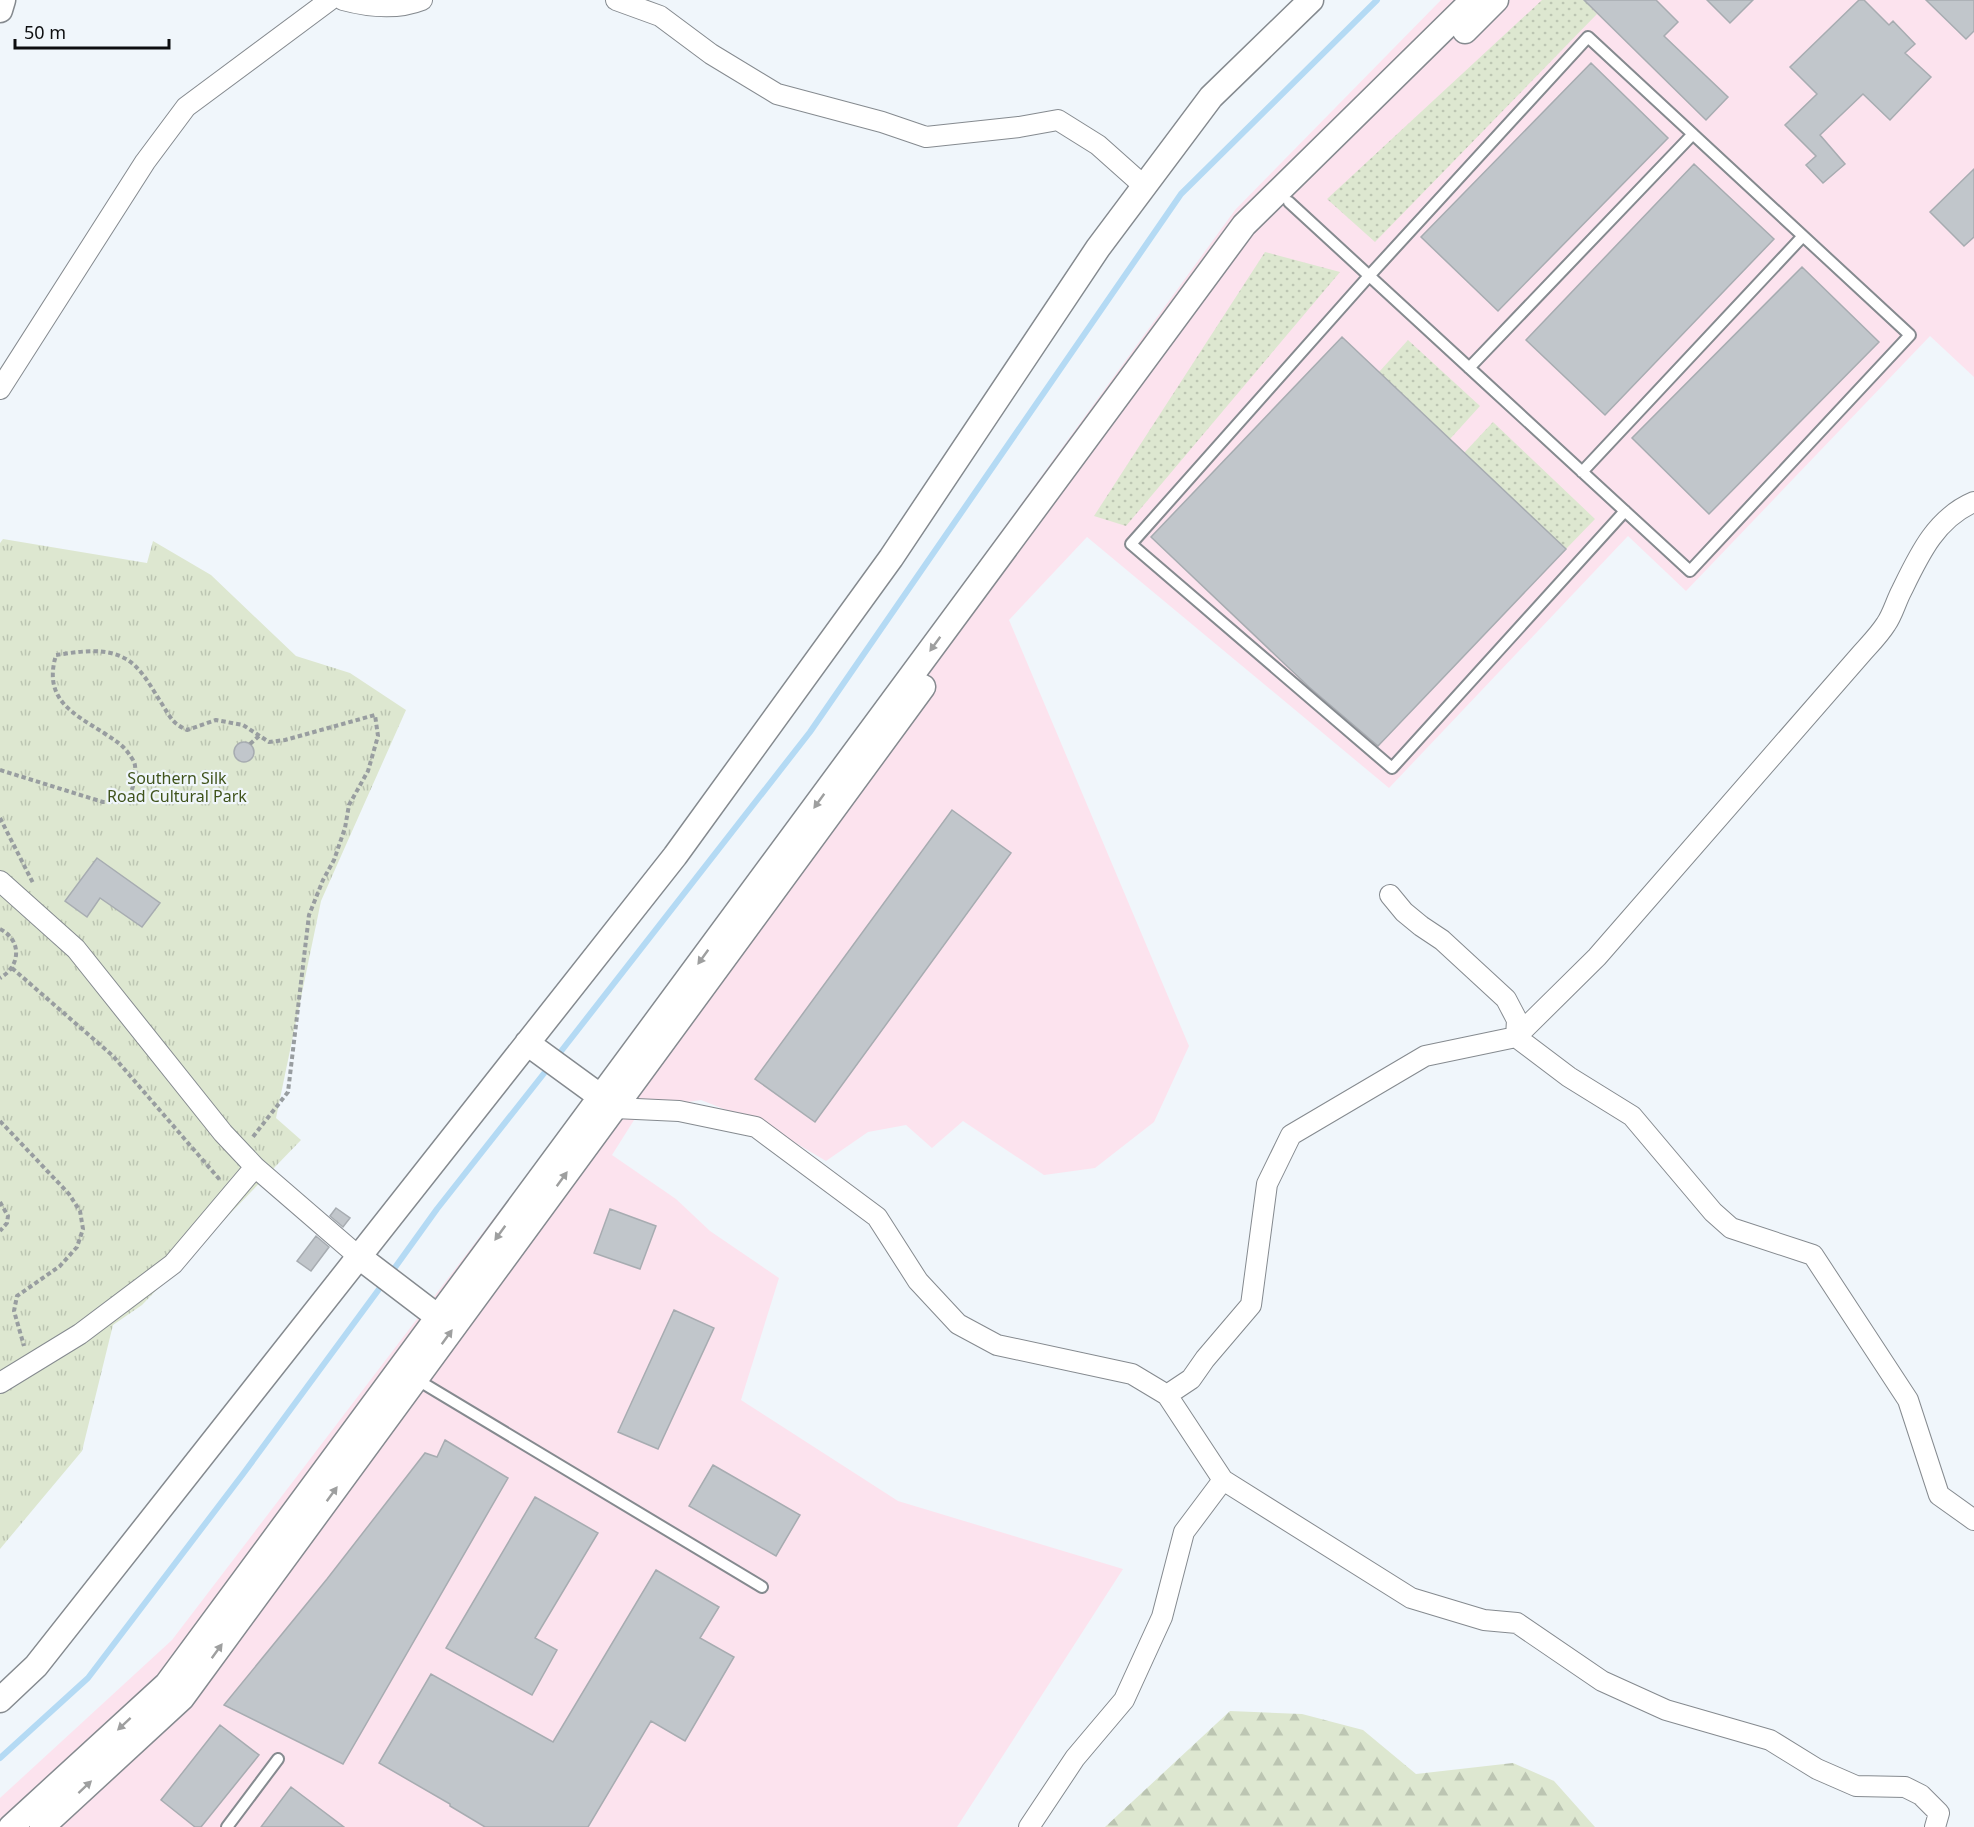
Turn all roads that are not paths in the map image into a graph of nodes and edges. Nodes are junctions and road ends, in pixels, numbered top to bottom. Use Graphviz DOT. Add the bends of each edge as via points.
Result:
graph roads {
  1 [pos="3,0"];
  2 [pos="330,0"];
  3 [pos="343,0"];
  4 [pos="422,0"];
  5 [pos="616,0"];
  6 [pos="1311,0"];
  7 [pos="1473,0"];
  8 [pos="1496,0"];
  9 [pos="0,10"];
  10 [pos="1693,134"];
  11 [pos="1144,186"];
  12 [pos="1289,202"];
  13 [pos="1803,236"];
  14 [pos="1370,276"];
  15 [pos="1469,368"];
  16 [pos="0,389"];
  17 [pos="1582,472"];
  18 [pos="1974,502"];
  19 [pos="1625,511"];
  20 [pos="0,881"];
  21 [pos="1390,895"];
  22 [pos="1516,1037"];
  23 [pos="526,1043"];
  24 [pos="607,1102"];
  25 [pos="249,1160"];
  26 [pos="358,1256"];
  27 [pos="438,1317"];
  28 [pos="416,1379"];
  29 [pos="0,1383"];
  30 [pos="1167,1395"];
  31 [pos="1223,1480"];
  32 [pos="1974,1520"];
  33 [pos="762,1587"];
  34 [pos="0,1700"];
  35 [pos="278,1759"];
  36 [pos="11,1827"];
  37 [pos="42,1827"];
  38 [pos="227,1827"];
  39 [pos="1029,1827"];
  40 [pos="1935,1827"];
  1 -- 9 [label="street"];
  2 -- 16 [label="street" via="186,107 145,162"];
  3 -- 4 [label="street" via="384,7"];
  5 -- 11 [label="street" via="660,16 711,54 777,94 926,137 1058,120 1098,145"];
  6 -- 11 [label="street" via="1210,97"];
  7 -- 24 [label="street, one-way" via="1244,225"];
  8 -- 12 [label="street"];
  10 -- 13 [label="lane"];
  10 -- 14 [label="lane" via="1588,37"];
  10 -- 15 [label="lane"];
  11 -- 23 [label="street" via="1098,248 891,558 675,856"];
  12 -- 14 [label="lane"];
  12 -- 24 [label="street" via="1256,235"];
  13 -- 17 [label="lane"];
  13 -- 19 [label="lane" via="1910,335 1690,571"];
  14 -- 15 [label="lane"];
  14 -- 19 [label="lane" via="1131,544 1392,768"];
  15 -- 17 [label="lane"];
  17 -- 19 [label="lane"];
  18 -- 22 [label="street" via="1959,508 1928,540 1887,624 1598,957"];
  20 -- 25 [label="street" via="76,949"];
  21 -- 22 [label="street" via="1404,912 1442,940 1506,999 1517,1020"];
  22 -- 30 [label="street" via="1425,1056 1291,1135 1267,1184 1251,1305 1191,1379"];
  22 -- 32 [label="street" via="1569,1077 1632,1116 1731,1228 1813,1256 1908,1400 1939,1495"];
  23 -- 24 [label="street"];
  23 -- 26 [label="street"];
  24 -- 27 [label="street, one-way"];
  28 -- 24 [label="street, one-way"];
  24 -- 30 [label="street" via="679,1111 756,1127 877,1217 918,1281 958,1324 997,1344 1132,1374"];
  25 -- 26 [label="street"];
  25 -- 29 [label="street" via="232,1195 174,1264 80,1334"];
  26 -- 27 [label="street"];
  26 -- 34 [label="street" via="36,1666"];
  27 -- 36 [label="street, one-way" via="167,1684"];
  28 -- 33 [label="lane"];
  37 -- 28 [label="street, one-way" via="182,1698"];
  30 -- 31 [label="street"];
  31 -- 39 [label="street" via="1184,1532 1162,1617 1124,1700 1075,1758"];
  31 -- 40 [label="street" via="1411,1598 1484,1620 1516,1623 1602,1681 1666,1710 1770,1740 1817,1769 1856,1786 1905,1787 1922,1795 1939,1813"];
  35 -- 38 [label="lane"];
}
